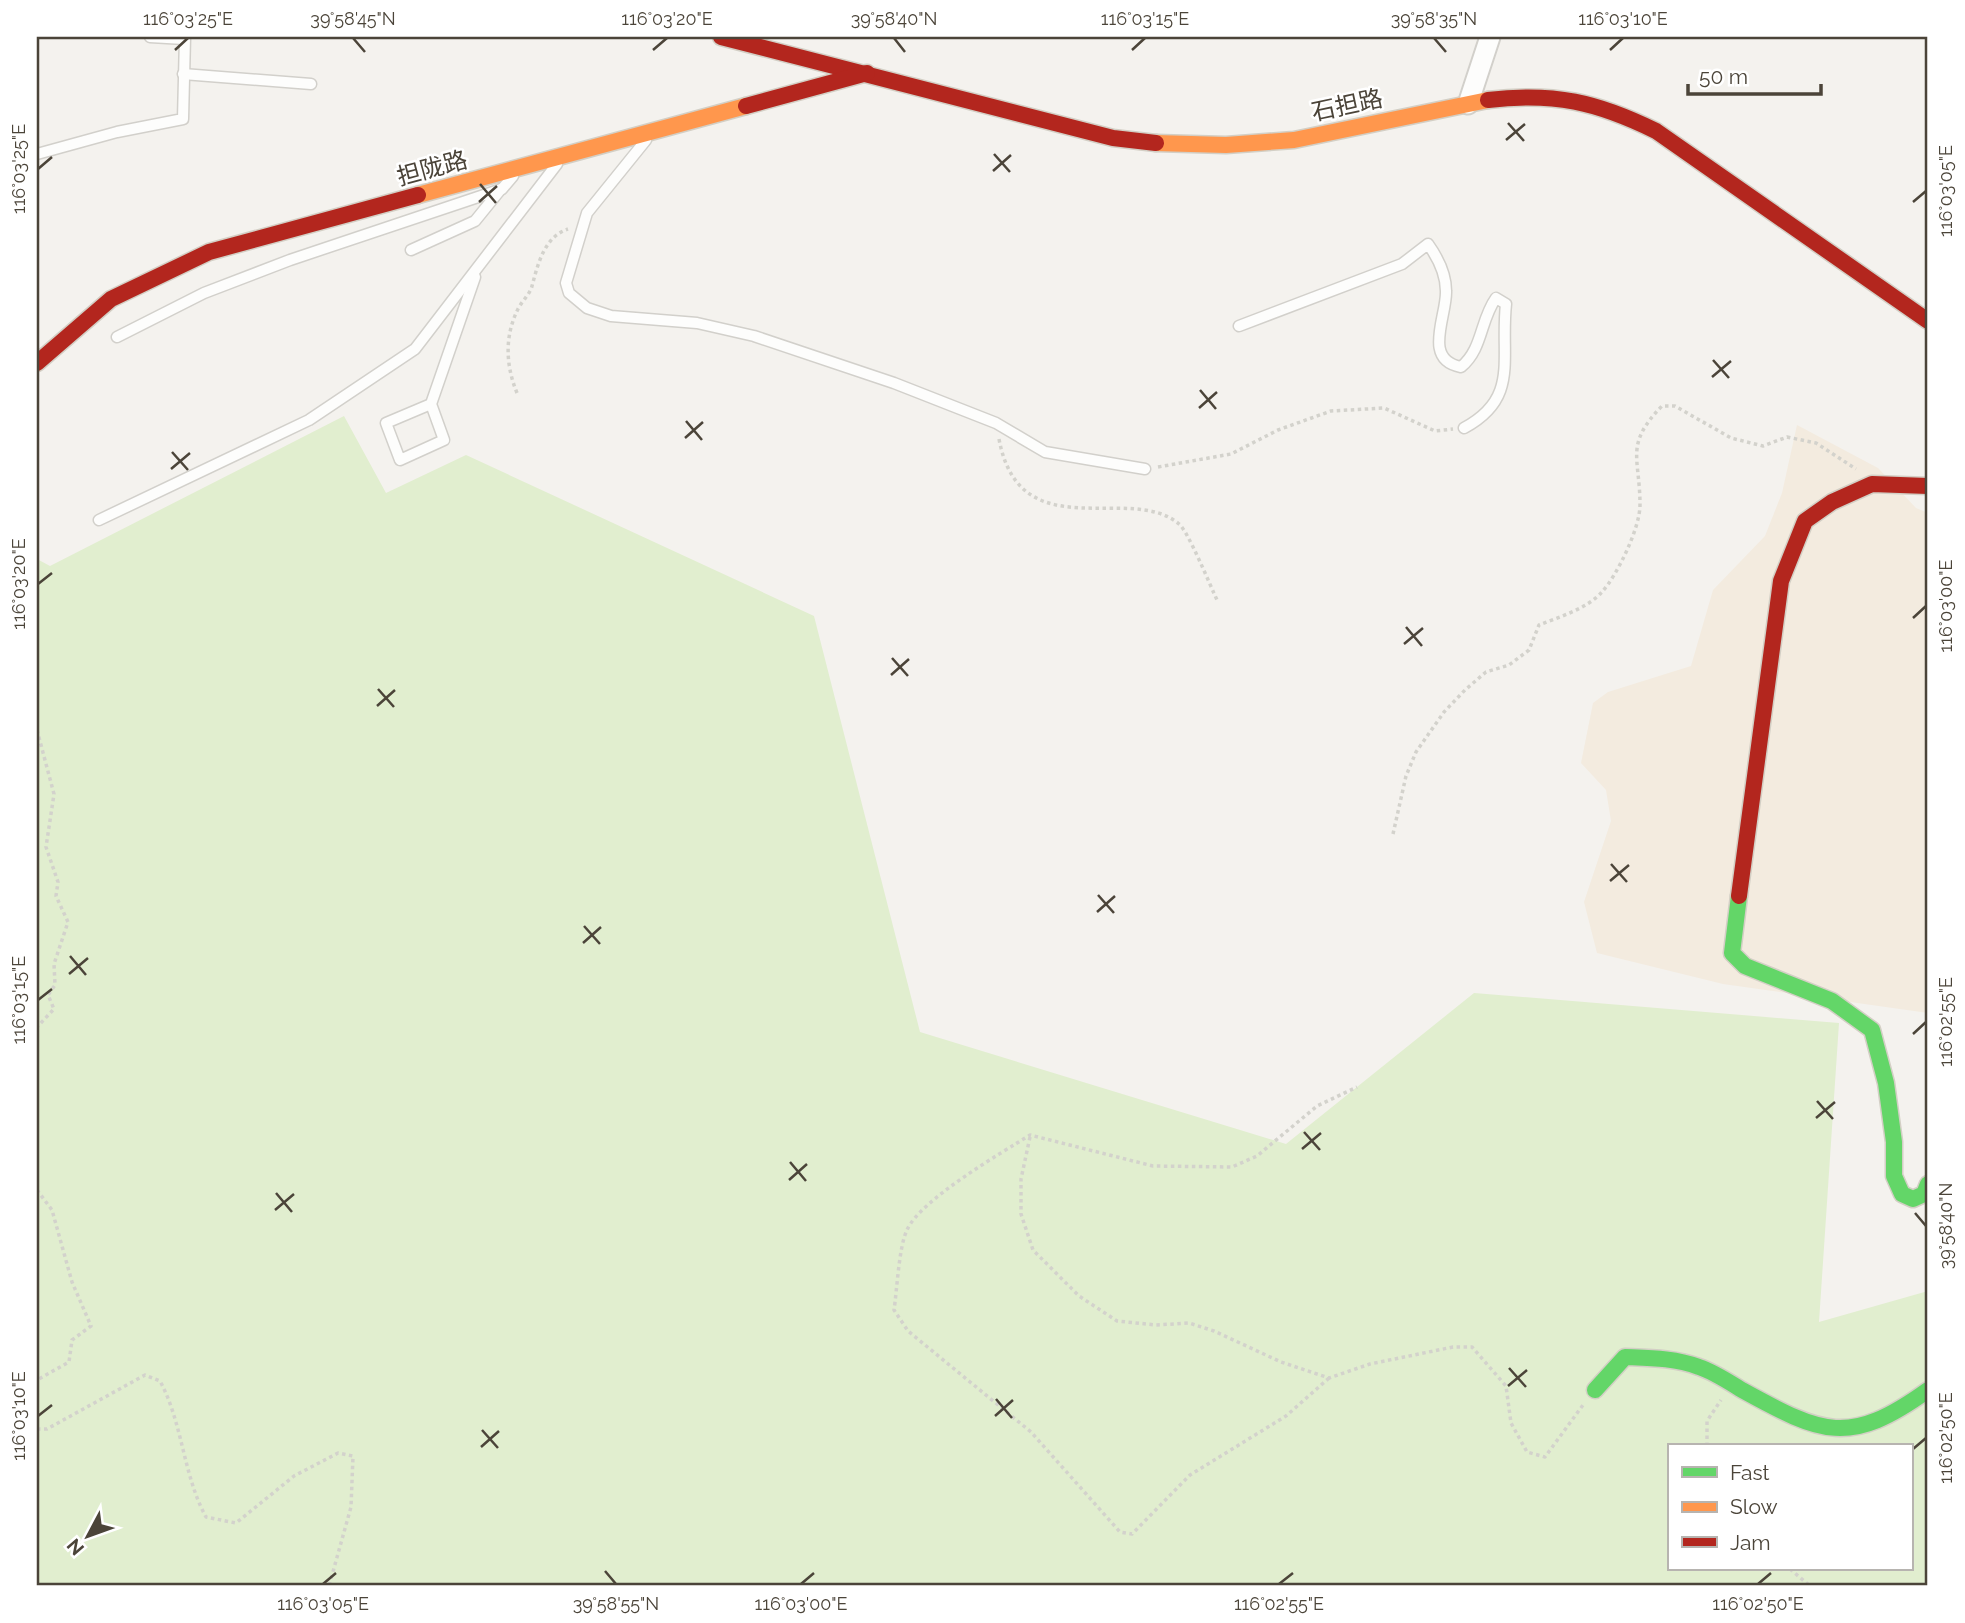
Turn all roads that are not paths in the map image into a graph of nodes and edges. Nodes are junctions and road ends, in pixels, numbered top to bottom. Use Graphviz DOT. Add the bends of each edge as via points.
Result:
graph roads {
  1 [pos="150,37"];
  2 [pos="721,37"];
  3 [pos="1490,37"];
  4 [pos="184,38"];
  5 [pos="867,73"];
  6 [pos="183,74"];
  7 [pos="311,84"];
  8 [pos="1468,104"];
  9 [pos="653,131"];
  10 [pos="37,154"];
  11 [pos="564,156"];
  12 [pos="520,168"];
  13 [pos="502,189"];
  14 [pos="411,250"];
  15 [pos="478,267"];
  16 [pos="1928,321"];
  17 [pos="1239,327"];
  18 [pos="117,337"];
  19 [pos="37,363"];
  20 [pos="431,404"];
  21 [pos="1464,428"];
  22 [pos="1145,469"];
  23 [pos="1928,486"];
  24 [pos="99,520"];
  25 [pos="1928,1184"];
  26 [pos="1595,1390"];
  27 [pos="1928,1390"];
  1 -- 4 [label="lane"];
  2 -- 5 [label="street, 石担路"];
  3 -- 8 [label="street"];
  4 -- 6 [label="lane"];
  5 -- 8 [label="street, 石担路" via="1088,132 1177,147 1293,140"];
  5 -- 9 [label="street, 担陇路"];
  6 -- 7 [label="lane"];
  6 -- 10 [label="lane" via="183,119"];
  8 -- 16 [label="street, 石担路" via="1530,96 1578,101 1618,112 1691,154"];
  9 -- 11 [label="street, 担陇路"];
  9 -- 22 [label="lane" via="587,213 566,283 569,293 587,308 611,316 697,323 754,336 996,423 1045,452"];
  11 -- 12 [label="street, 担陇路"];
  11 -- 15 [label="lane"];
  12 -- 13 [label="lane"];
  12 -- 19 [label="street, 担陇路" via="209,252 111,299"];
  13 -- 14 [label="lane" via="475,221"];
  13 -- 18 [label="lane" via="204,293"];
  15 -- 20 [label="lane"];
  15 -- 24 [label="lane" via="415,349 343,400"];
  17 -- 21 [label="lane" via="1402,264 1428,244 1439,261 1446,287 1446,308 1437,338 1440,354 1450,365 1461,367 1471,358 1487,310 1496,298 1506,304 1504,380 1497,403"];
  20 -- 20 [label="lane" via="386,423 400,460 444,440"];
  23 -- 25 [label="street" via="1872,484 1832,502 1805,521 1781,581 1732,953 1745,966 1832,1001 1872,1030 1886,1083 1894,1176 1902,1195 1913,1199 1924,1194"];
  26 -- 27 [label="street" via="1625,1357 1665,1358 1701,1367 1801,1422 1850,1430 1899,1411"];
}
